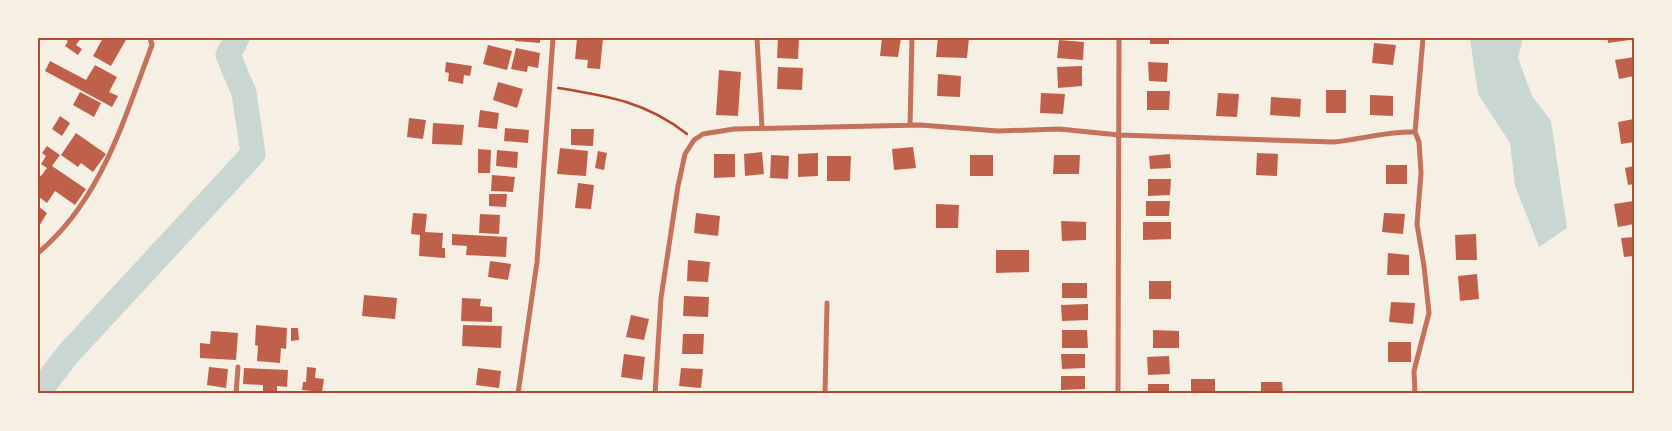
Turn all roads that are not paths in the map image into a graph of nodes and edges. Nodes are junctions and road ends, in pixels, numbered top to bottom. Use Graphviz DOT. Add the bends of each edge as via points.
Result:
graph roads {
  1 [pos="150,38"];
  2 [pos="553,38"];
  3 [pos="756,38"];
  4 [pos="912,38"];
  5 [pos="1119,38"];
  6 [pos="1423,38"];
  7 [pos="910,125"];
  8 [pos="762,128"];
  9 [pos="1415,132"];
  10 [pos="1119,135"];
  11 [pos="38,253"];
  12 [pos="826,304"];
  13 [pos="238,367"];
  14 [pos="236,394"];
  15 [pos="518,394"];
  16 [pos="655,394"];
  17 [pos="825,394"];
  18 [pos="1118,394"];
  19 [pos="1415,394"];
  1 -- 11 [label="street" via="152,45 118,135 95,184 66,227"];
  2 -- 15 [label="street" via="537,262"];
  3 -- 8 [label="street"];
  4 -- 7 [label="street"];
  5 -- 10 [label="street"];
  6 -- 9 [label="street"];
  7 -- 8 [label="street"];
  7 -- 10 [label="street" via="998,131 1059,129"];
  8 -- 16 [label="street" via="703,134 694,140 685,154 661,298"];
  9 -- 10 [label="street" via="1394,132 1334,142"];
  9 -- 19 [label="street" via="1419,142 1421,173 1416,224 1429,313 1414,371"];
  10 -- 18 [label="street"];
  12 -- 17 [label="street"];
  13 -- 14 [label="street"];
}
